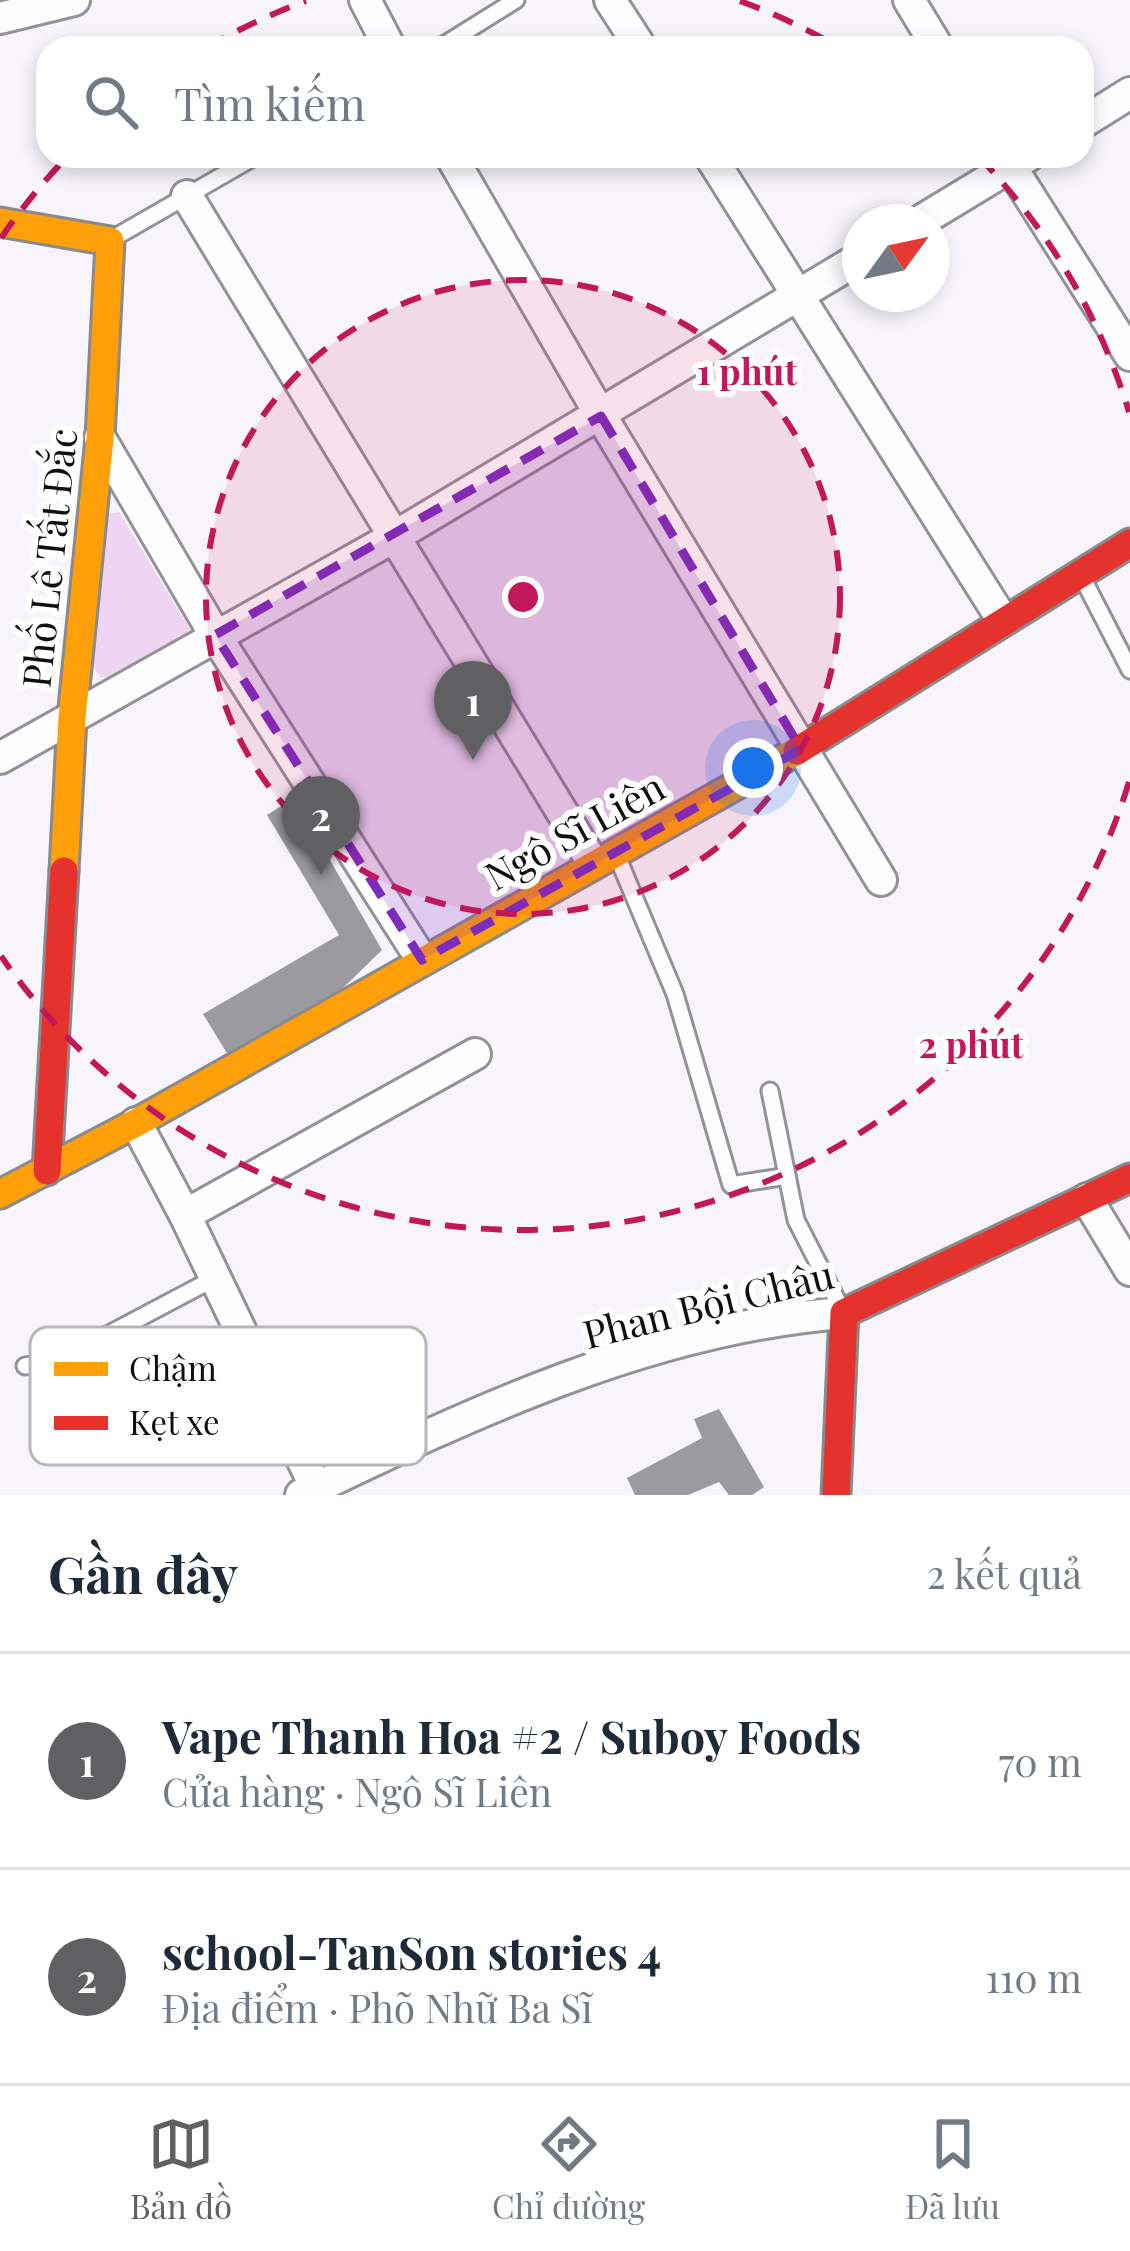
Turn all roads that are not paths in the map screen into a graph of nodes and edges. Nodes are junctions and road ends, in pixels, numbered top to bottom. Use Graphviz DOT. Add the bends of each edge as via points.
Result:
graph roads {
  1 [pos="74,0"];
  2 [pos="365,0"];
  3 [pos="516,0"];
  4 [pos="610,0"];
  5 [pos="909,0"];
  6 [pos="0,19"];
  7 [pos="384,36"];
  8 [pos="458,36"];
  9 [pos="632,36"];
  10 [pos="931,36"];
  11 [pos="1130,93"];
  12 [pos="1094,116"];
  13 [pos="235,168"];
  14 [pos="458,168"];
  15 [pos="718,168"];
  16 [pos="1002,168"];
  17 [pos="1019,168"];
  18 [pos="187,196"];
  19 [pos="947,204"];
  20 [pos="0,222"];
  21 [pos="110,241"];
  22 [pos="842,269"];
  23 [pos="799,295"];
  24 [pos="1130,356"];
  25 [pos="601,416"];
  26 [pos="100,438"];
  27 [pos="394,537"];
  28 [pos="1130,543"];
  29 [pos="1080,572"];
  30 [pos="1002,619"];
  31 [pos="215,635"];
  32 [pos="1130,670"];
  33 [pos="72,718"];
  34 [pos="801,748"];
  35 [pos="0,758"];
  36 [pos="605,858"];
  37 [pos="881,880"];
  38 [pos="422,960"];
  39 [pos="475,1054"];
  40 [pos="770,1091"];
  41 [pos="136,1123"];
  42 [pos="47,1171"];
  43 [pos="787,1176"];
  44 [pos="1130,1178"];
  45 [pos="0,1194"];
  46 [pos="1088,1199"];
  47 [pos="185,1215"];
  48 [pos="1130,1270"];
  49 [pos="215,1278"];
  50 [pos="844,1313"];
  51 [pos="123,1327"];
  52 [pos="237,1327"];
  53 [pos="30,1365"];
  54 [pos="25,1366"];
  55 [pos="426,1438"];
  56 [pos="367,1465"];
  57 [pos="309,1491"];
  58 [pos="836,1495"];
  1 -- 6 [label="street"];
  2 -- 7 [label="street"];
  3 -- 8 [label="lane"];
  4 -- 9 [label="street"];
  5 -- 10 [label="street"];
  11 -- 12 [label="street"];
  13 -- 18 [label="lane"];
  14 -- 25 [label="street"];
  15 -- 23 [label="street"];
  16 -- 19 [label="street"];
  17 -- 24 [label="street"];
  18 -- 21 [label="lane"];
  18 -- 27 [label="street"];
  20 -- 21 [label="street"];
  21 -- 26 [label="street, Phố Lê Tất Đắc"];
  22 -- 23 [label="street"];
  23 -- 25 [label="street"];
  23 -- 30 [label="street"];
  25 -- 27 [label="street"];
  25 -- 34 [label="street"];
  26 -- 31 [label="street"];
  26 -- 33 [label="street, Phố Lê Tất Đắc"];
  27 -- 31 [label="street"];
  27 -- 36 [label="street"];
  28 -- 29 [label="street, Ngô Sĩ Liên"];
  29 -- 30 [label="street, Ngô Sĩ Liên"];
  29 -- 32 [label="lane"];
  30 -- 34 [label="street, Ngô Sĩ Liên"];
  31 -- 33 [label="street"];
  31 -- 38 [label="street"];
  33 -- 35 [label="street"];
  33 -- 42 [label="street, Phố Lê Tất Đắc"];
  34 -- 36 [label="street, Ngô Sĩ Liên"];
  34 -- 37 [label="street"];
  36 -- 38 [label="street, Ngô Sĩ Liên"];
  36 -- 43 [label="lane" via="675,994 731,1185"];
  38 -- 41 [label="street, Ngô Sĩ Liên"];
  39 -- 47 [label="street"];
  40 -- 43 [label="lane"];
  41 -- 42 [label="street, Ngô Sĩ Liên"];
  41 -- 47 [label="street"];
  42 -- 45 [label="street, Ngô Sĩ Liên"];
  43 -- 50 [label="lane" via="796,1220"];
  44 -- 46 [label="street, Phan Bội Châu"];
  46 -- 48 [label="street"];
  46 -- 50 [label="street, Phan Bội Châu"];
  47 -- 49 [label="street"];
  49 -- 51 [label="lane"];
  49 -- 52 [label="street"];
  50 -- 55 [label="street, Phan Bội Châu" via="756,1323 596,1368"];
  50 -- 58 [label="street"];
  53 -- 54 [label="lane"];
  56 -- 57 [label="street, Phan Bội Châu"];
}
